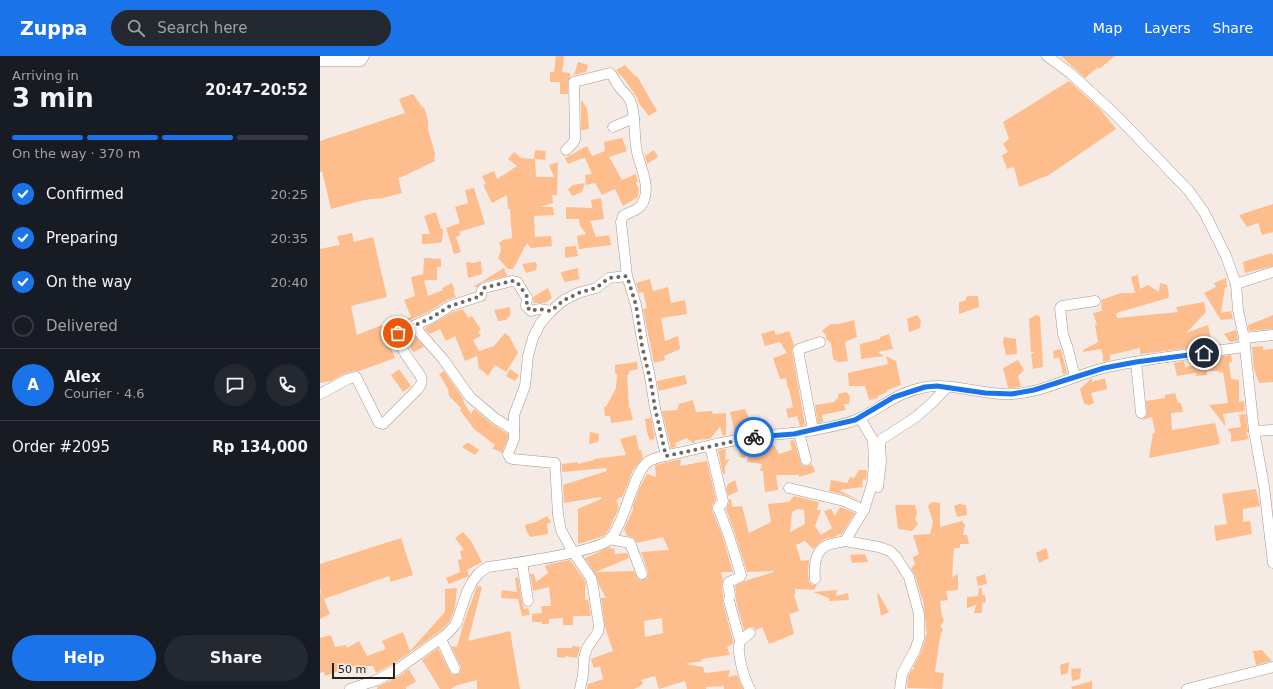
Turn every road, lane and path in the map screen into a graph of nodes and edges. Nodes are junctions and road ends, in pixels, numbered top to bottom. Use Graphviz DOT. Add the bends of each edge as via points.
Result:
graph roads {
  1 [pos="364,56"];
  2 [pos="1047,56"];
  3 [pos="320,61"];
  4 [pos="634,118"];
  5 [pos="613,127"];
  6 [pos="566,150"];
  7 [pos="1273,272"];
  8 [pos="627,276"];
  9 [pos="1236,284"];
  10 [pos="1095,301"];
  11 [pos="551,311"];
  12 [pos="416,325"];
  13 [pos="1273,335"];
  14 [pos="820,342"];
  15 [pos="1244,342"];
  16 [pos="1136,362"];
  17 [pos="1075,377"];
  18 [pos="946,387"];
  19 [pos="320,394"];
  20 [pos="1141,413"];
  21 [pos="860,418"];
  22 [pos="514,430"];
  23 [pos="813,430"];
  24 [pos="1273,430"];
  25 [pos="1254,431"];
  26 [pos="799,433"];
  27 [pos="710,446"];
  28 [pos="666,456"];
  29 [pos="806,460"];
  30 [pos="789,488"];
  31 [pos="877,489"];
  32 [pos="864,510"];
  33 [pos="610,539"];
  34 [pos="844,542"];
  35 [pos="573,552"];
  36 [pos="522,562"];
  37 [pos="1273,563"];
  38 [pos="642,574"];
  39 [pos="814,579"];
  40 [pos="528,601"];
  41 [pos="750,633"];
  42 [pos="441,638"];
  43 [pos="740,641"];
  44 [pos="1273,667"];
  45 [pos="455,669"];
  46 [pos="350,689"];
  47 [pos="580,689"];
  48 [pos="750,689"];
  49 [pos="900,689"];
  50 [pos="1187,689"];
  1 -- 3 [label="street" via="361,61"];
  2 -- 9 [label="street" via="1070,73 1116,115 1193,195 1226,256"];
  4 -- 5 [label="street"];
  4 -- 6 [label="street" via="629,100 610,73 575,81 575,139"];
  4 -- 8 [label="street" via="645,197 639,207 621,218"];
  7 -- 9 [label="street"];
  8 -- 11 [label="street" via="609,278 596,288 564,300"];
  8 -- 28 [label="street" via="636,305 642,346"];
  9 -- 15 [label="street"];
  10 -- 17 [label="street" via="1060,308 1063,334"];
  11 -- 12 [label="street" via="528,309 526,295 517,282 512,281 484,288 481,296 450,306"];
  11 -- 22 [label="street" via="540,324 531,344 526,363 525,386 513,419"];
  12 -- 19 [label="street" via="398,333 397,337 420,375 422,383 383,424 374,416 355,377"];
  12 -- 22 [label="street" via="470,397"];
  13 -- 15 [label="street"];
  14 -- 23 [label="street" via="798,351"];
  15 -- 16 [label="street"];
  15 -- 25 [label="street"];
  16 -- 17 [label="street"];
  16 -- 20 [label="street"];
  17 -- 18 [label="street" via="1012,394"];
  18 -- 21 [label="street" via="925,387 905,392"];
  18 -- 31 [label="street" via="920,413 882,439"];
  21 -- 23 [label="street"];
  21 -- 32 [label="street" via="872,438 874,464 871,492"];
  22 -- 35 [label="street" via="514,439 508,454 510,458 555,463 561,530"];
  23 -- 26 [label="street"];
  24 -- 25 [label="street"];
  25 -- 37 [label="street" via="1264,486"];
  26 -- 27 [label="street" via="754,437"];
  26 -- 29 [label="street"];
  27 -- 28 [label="street"];
  27 -- 43 [label="street" via="723,501 718,508 732,542 741,575 728,585 729,601"];
  28 -- 33 [label="street" via="648,461 643,466 618,528"];
  30 -- 32 [label="street" via="844,501"];
  32 -- 34 [label="street"];
  33 -- 35 [label="street" via="599,546"];
  33 -- 38 [label="street" via="630,543"];
  34 -- 39 [label="street" via="829,544 820,551 814,564"];
  34 -- 49 [label="street" via="890,551 909,577 919,614 919,638 902,674"];
  35 -- 36 [label="street"];
  35 -- 47 [label="street" via="588,572 592,583 599,628 587,648"];
  36 -- 40 [label="street"];
  36 -- 42 [label="street" via="484,569 476,576 467,592 456,624"];
  41 -- 43 [label="street"];
  42 -- 45 [label="street"];
  42 -- 46 [label="street" via="398,669 377,680"];
  43 -- 48 [label="street" via="743,670"];
  44 -- 50 [label="street"];
}
